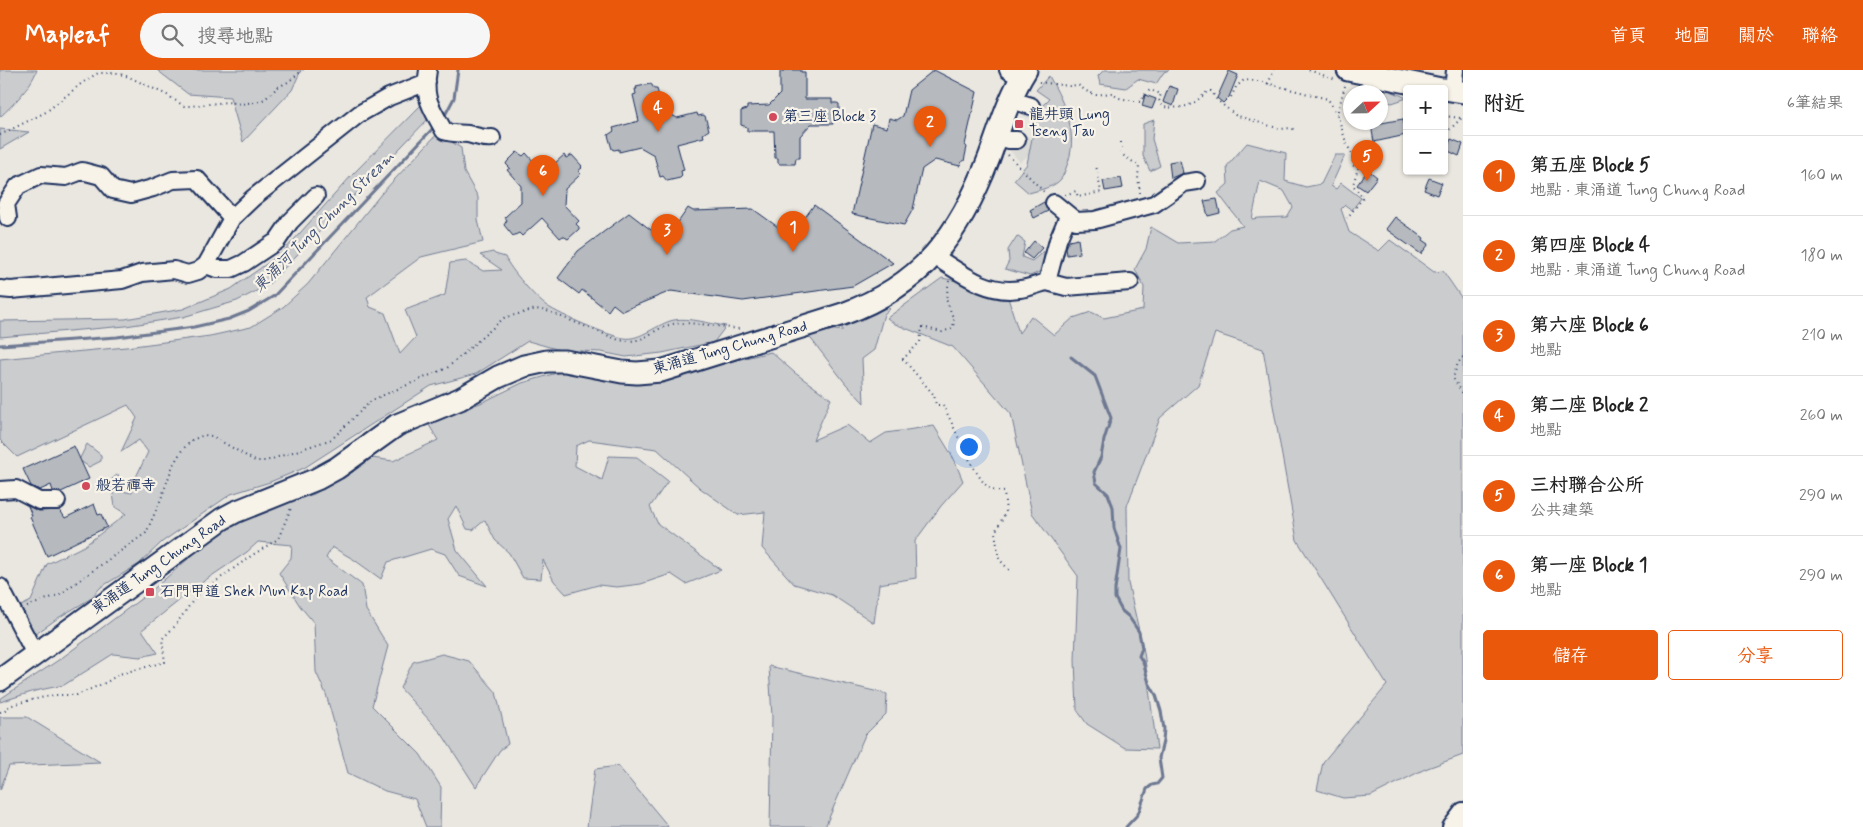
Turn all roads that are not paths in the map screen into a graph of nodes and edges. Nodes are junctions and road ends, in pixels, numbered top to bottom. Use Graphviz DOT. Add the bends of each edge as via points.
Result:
graph roads {
  1 [pos="1023,75"];
  2 [pos="428,76"];
  3 [pos="1347,76"];
  4 [pos="1451,86"];
  5 [pos="1010,100"];
  6 [pos="1031,106"];
  7 [pos="492,138"];
  8 [pos="1197,181"];
  9 [pos="316,196"];
  10 [pos="1054,203"];
  11 [pos="1068,216"];
  12 [pos="8,218"];
  13 [pos="232,218"];
  14 [pos="934,256"];
  15 [pos="206,265"];
  16 [pos="1047,282"];
  17 [pos="1130,282"];
  18 [pos="0,289"];
  19 [pos="0,490"];
  20 [pos="57,501"];
  21 [pos="0,587"];
  22 [pos="35,654"];
  23 [pos="0,680"];
  1 -- 5 [label="main road, 東涌道 Tung Chung Road"];
  2 -- 7 [label="street" via="427,99 444,131 470,134 481,139"];
  2 -- 13 [label="street" via="359,114"];
  3 -- 4 [label="main road"];
  5 -- 6 [label="street"];
  5 -- 14 [label="main road, 東涌道 Tung Chung Road" via="1007,137 954,231"];
  8 -- 11 [label="street" via="1184,183 1154,204 1144,207 1095,220 1076,221"];
  9 -- 15 [label="street" via="290,222 277,241 244,264 231,269"];
  10 -- 11 [label="street"];
  11 -- 16 [label="street"];
  12 -- 13 [label="street" via="6,204 18,186 41,174 66,177 82,171 101,176 129,201 173,180 197,179"];
  13 -- 15 [label="street"];
  14 -- 16 [label="street" via="971,280 996,289 1019,290"];
  14 -- 22 [label="main road, 東涌道 Tung Chung Road" via="903,284 858,308 669,369 630,372 556,360 524,366 460,399 397,424 337,468 235,512"];
  15 -- 18 [label="street" via="188,274 174,270 142,273 122,280"];
  16 -- 17 [label="street" via="1066,287"];
  19 -- 20 [label="street" via="16,489 39,501"];
  21 -- 22 [label="street"];
  22 -- 23 [label="main road, 東涌道 Tung Chung Road"];
}
